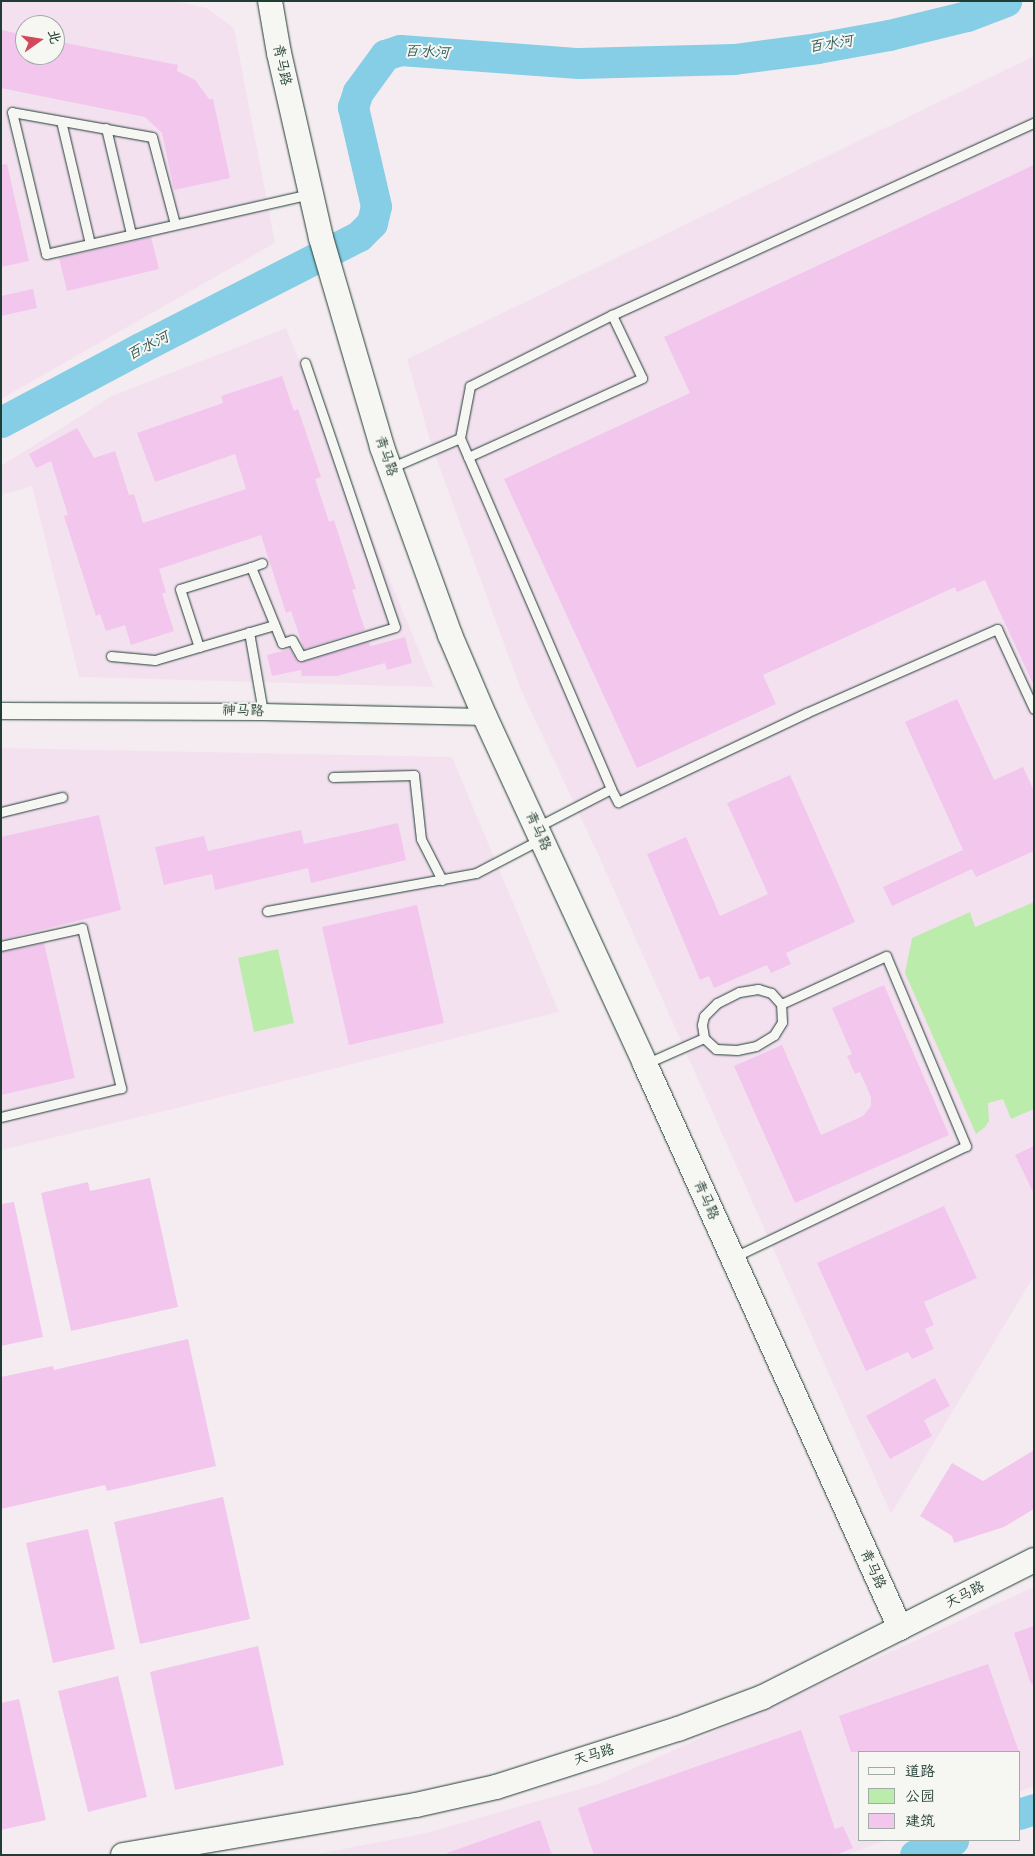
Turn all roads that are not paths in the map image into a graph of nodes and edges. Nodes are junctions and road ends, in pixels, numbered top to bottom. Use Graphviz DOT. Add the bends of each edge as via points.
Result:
graph roads {
  1 [pos="270,1"];
  2 [pos="61,120"];
  3 [pos="1034,123"];
  4 [pos="106,128"];
  5 [pos="311,194"];
  6 [pos="176,224"];
  7 [pos="132,234"];
  8 [pos="90,244"];
  9 [pos="612,315"];
  10 [pos="305,363"];
  11 [pos="460,438"];
  12 [pos="468,456"];
  13 [pos="390,468"];
  14 [pos="262,563"];
  15 [pos="251,567"];
  16 [pos="274,624"];
  17 [pos="249,632"];
  18 [pos="200,647"];
  19 [pos="111,656"];
  20 [pos="1034,709"];
  21 [pos="1,711"];
  22 [pos="264,712"];
  23 [pos="485,717"];
  24 [pos="333,777"];
  25 [pos="611,789"];
  26 [pos="62,797"];
  27 [pos="1,812"];
  28 [pos="538,833"];
  29 [pos="442,880"];
  30 [pos="267,910"];
  31 [pos="1,946"];
  32 [pos="781,1004"];
  33 [pos="704,1038"];
  34 [pos="645,1064"];
  35 [pos="1,1117"];
  36 [pos="733,1258"];
  37 [pos="1034,1560"];
  38 [pos="900,1628"];
  39 [pos="123,1855"];
  1 -- 5 [label="street, 青马路"];
  2 -- 4 [label="lane"];
  2 -- 8 [label="lane"];
  2 -- 8 [label="lane" via="12,112 46,254"];
  3 -- 9 [label="lane"];
  4 -- 6 [label="lane" via="152,137"];
  4 -- 7 [label="lane"];
  5 -- 6 [label="lane"];
  5 -- 13 [label="street, 青马路" via="321,238"];
  6 -- 7 [label="lane"];
  7 -- 8 [label="lane"];
  9 -- 11 [label="lane" via="470,386"];
  9 -- 12 [label="lane" via="642,378"];
  10 -- 16 [label="lane" via="395,627 301,656 292,640 282,643"];
  11 -- 12 [label="lane"];
  11 -- 13 [label="lane"];
  12 -- 25 [label="lane"];
  13 -- 23 [label="street, 青马路" via="450,635"];
  14 -- 15 [label="lane"];
  15 -- 16 [label="lane"];
  15 -- 18 [label="lane" via="180,589"];
  16 -- 17 [label="lane"];
  17 -- 18 [label="lane"];
  17 -- 22 [label="lane"];
  18 -- 19 [label="lane" via="155,660"];
  20 -- 25 [label="lane" via="997,629 806,713 618,802"];
  21 -- 22 [label="street, 神马路"];
  22 -- 23 [label="street, 神马路"];
  23 -- 28 [label="street, 青马路"];
  24 -- 29 [label="lane" via="414,775 421,839"];
  25 -- 28 [label="lane"];
  26 -- 27 [label="lane"];
  28 -- 29 [label="lane" via="476,873"];
  28 -- 34 [label="street, 青马路"];
  29 -- 30 [label="lane"];
  31 -- 35 [label="lane" via="82,928 121,1088"];
  32 -- 33 [label="lane" via="782,1022 774,1035 756,1046 737,1050 716,1049"];
  32 -- 33 [label="lane" via="771,993 758,989 739,992 717,1003 704,1016"];
  32 -- 36 [label="lane" via="886,956 966,1146"];
  33 -- 34 [label="lane"];
  34 -- 36 [label="street, 青马路"];
  36 -- 38 [label="street, 青马路"];
  37 -- 38 [label="street, 天马路"];
  38 -- 39 [label="street, 天马路" via="763,1697 678,1729 496,1787 416,1805"];
}
